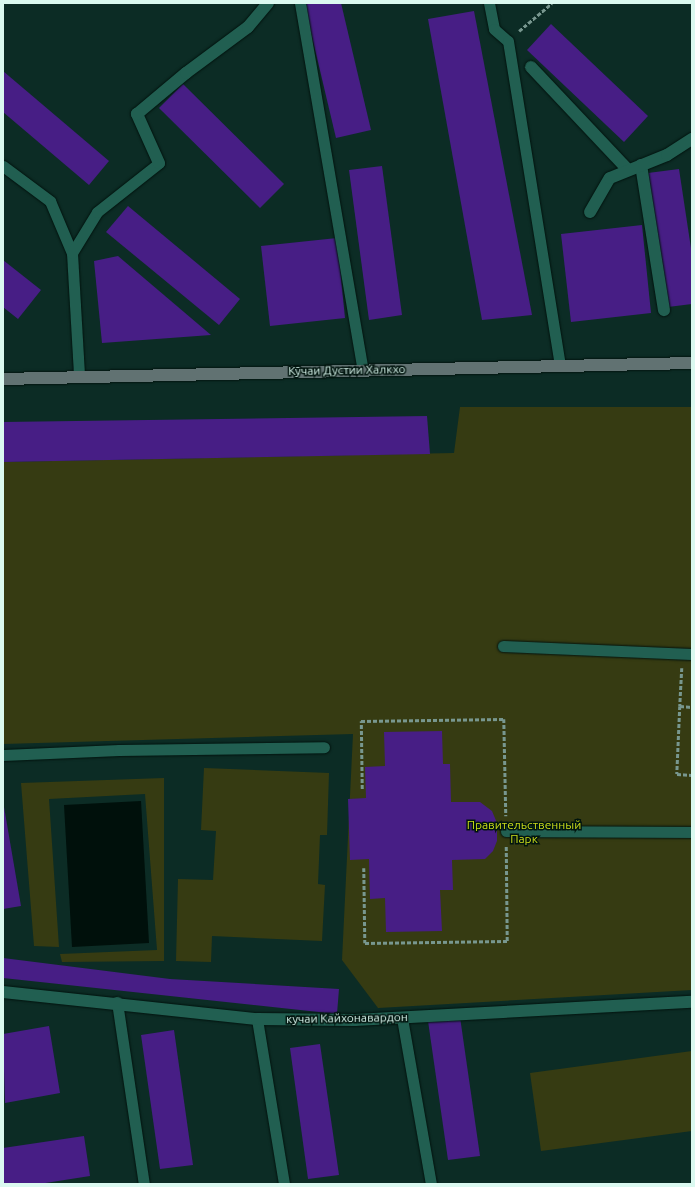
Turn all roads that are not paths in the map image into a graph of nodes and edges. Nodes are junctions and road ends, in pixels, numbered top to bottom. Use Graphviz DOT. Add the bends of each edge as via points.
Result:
graph roads {
  1 [pos="268,3"];
  2 [pos="300,3"];
  3 [pos="489,3"];
  4 [pos="532,67"];
  5 [pos="692,139"];
  6 [pos="159,163"];
  7 [pos="641,165"];
  8 [pos="3,166"];
  9 [pos="628,170"];
  10 [pos="590,212"];
  11 [pos="72,253"];
  12 [pos="664,310"];
  13 [pos="692,363"];
  14 [pos="560,364"];
  15 [pos="363,370"];
  16 [pos="78,376"];
  17 [pos="3,378"];
  18 [pos="503,646"];
  19 [pos="687,654"];
  20 [pos="324,747"];
  21 [pos="3,755"];
  22 [pos="506,831"];
  23 [pos="692,832"];
  24 [pos="3,992"];
  25 [pos="117,1002"];
  26 [pos="692,1002"];
  27 [pos="402,1018"];
  28 [pos="257,1019"];
  29 [pos="144,1184"];
  30 [pos="284,1184"];
  31 [pos="431,1184"];
  1 -- 6 [label="street" via="248,28 186,73 137,114"];
  2 -- 15 [label="lane"];
  3 -- 14 [label="lane" via="494,29 508,41"];
  4 -- 9 [label="street"];
  5 -- 7 [label="street" via="667,155"];
  6 -- 11 [label="lane" via="97,212"];
  7 -- 9 [label="street"];
  7 -- 12 [label="street"];
  8 -- 11 [label="lane" via="50,201"];
  9 -- 10 [label="street" via="610,178"];
  11 -- 16 [label="lane"];
  13 -- 14 [label="street, Кӯчаи Дустии Халкхо"];
  14 -- 15 [label="street, Кӯчаи Дустии Халкхо"];
  15 -- 16 [label="street, Кӯчаи Дустии Халкхо"];
  16 -- 17 [label="street, Кӯчаи Дустии Халкхо"];
  18 -- 19 [label="lane"];
  20 -- 21 [label="lane" via="119,750"];
  22 -- 23 [label="lane"];
  24 -- 25 [label="street, кучаи Кайхонавардон"];
  25 -- 28 [label="street, кучаи Кайхонавардон"];
  25 -- 29 [label="lane"];
  26 -- 27 [label="street, кучаи Кайхонавардон"];
  27 -- 28 [label="street, кучаи Кайхонавардон"];
  27 -- 31 [label="lane"];
  28 -- 30 [label="lane"];
}
